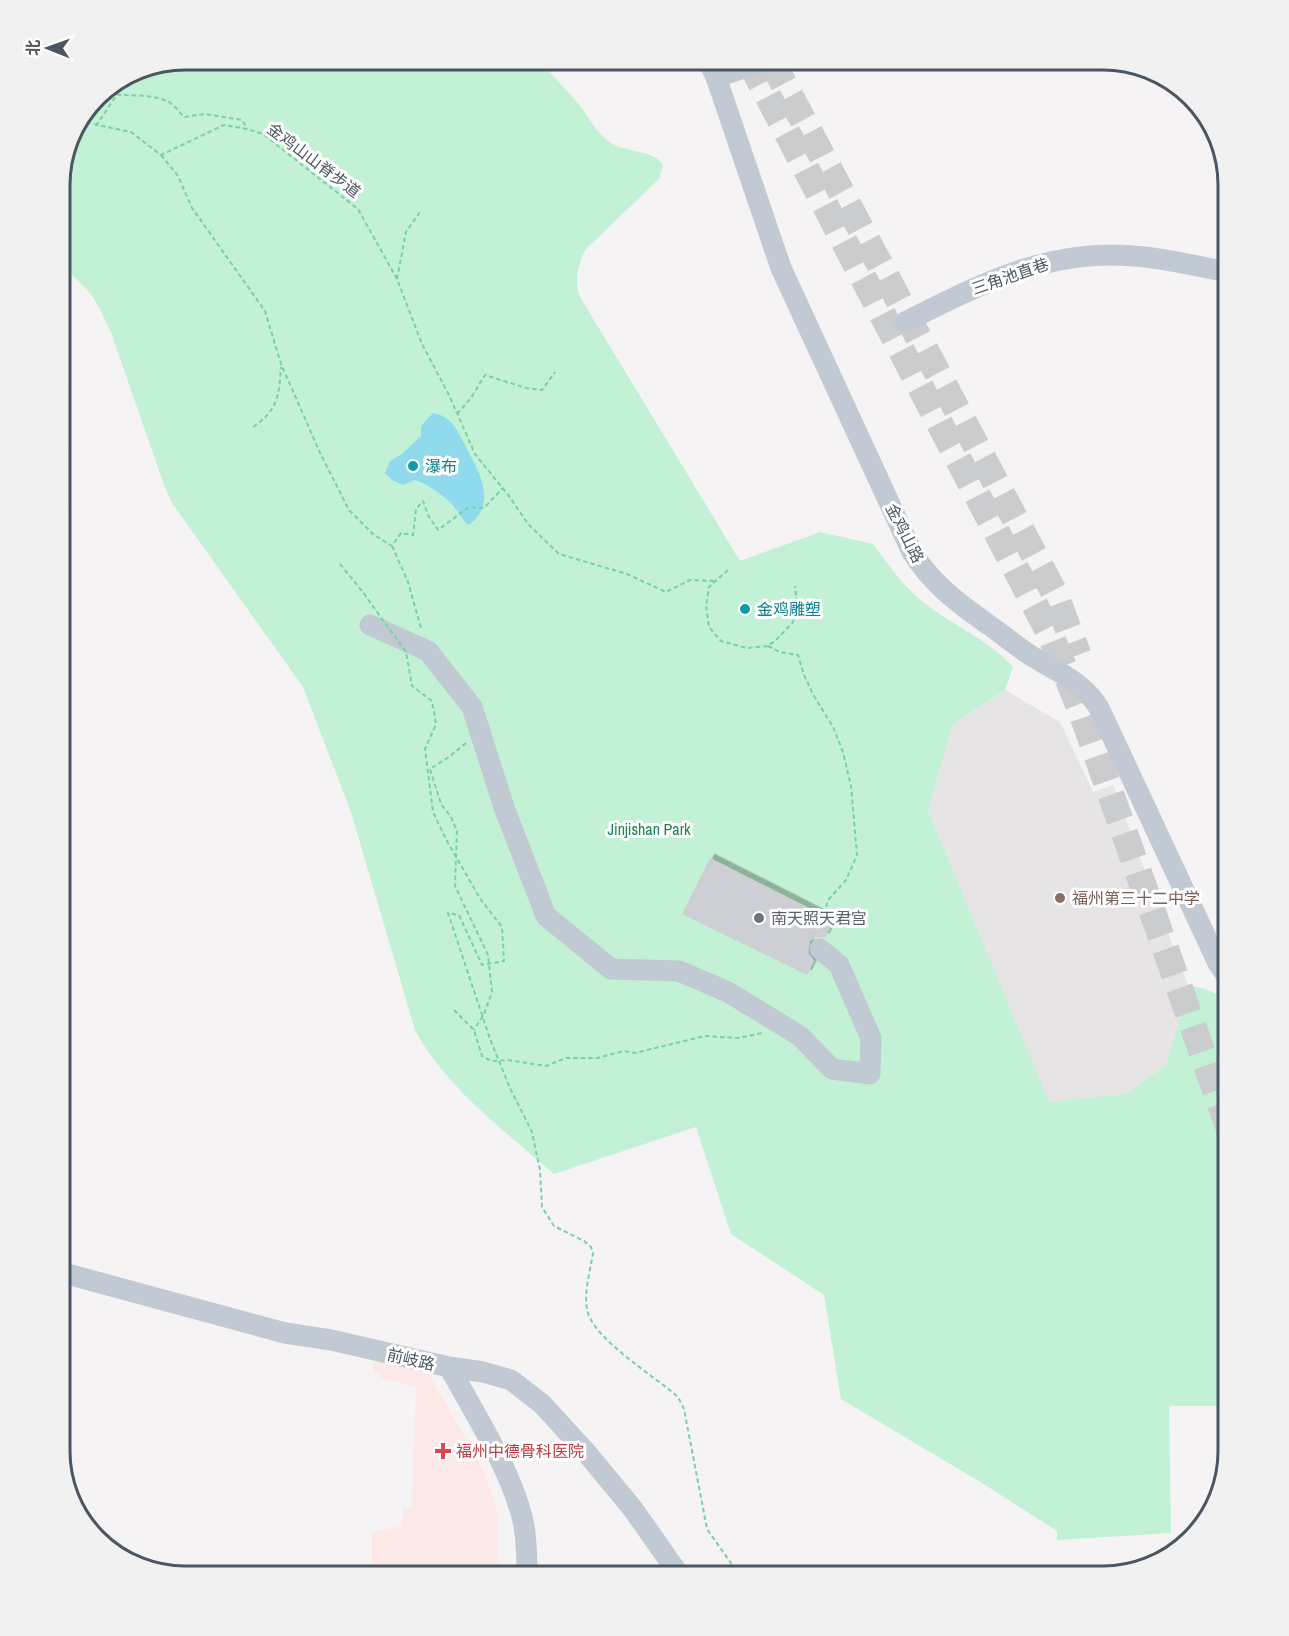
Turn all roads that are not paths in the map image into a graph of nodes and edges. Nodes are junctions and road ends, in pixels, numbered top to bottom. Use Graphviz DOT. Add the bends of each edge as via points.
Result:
graph roads {
  1 [pos="715,71"];
  2 [pos="1218,270"];
  3 [pos="905,322"];
  4 [pos="370,624"];
  5 [pos="820,949"];
  6 [pos="1218,963"];
  7 [pos="70,1275"];
  8 [pos="449,1367"];
  9 [pos="527,1566"];
  10 [pos="673,1566"];
  1 -- 6 [label="street, 金鸡山路" via="781,268 912,552 930,578 953,599 1091,696"];
  2 -- 3 [label="street, 三角池直巷" via="1114,255 1036,264 998,277"];
  4 -- 5 [label="street" via="428,651 472,707 505,810 546,916 611,969 679,970 728,992 800,1036 832,1069 870,1074 871,1038 839,965"];
  7 -- 8 [label="street, 前岐路" via="285,1333"];
  8 -- 9 [label="street" via="490,1441 518,1503"];
  8 -- 10 [label="street, 前岐路" via="511,1380 531,1395 565,1427 616,1488"];
}
